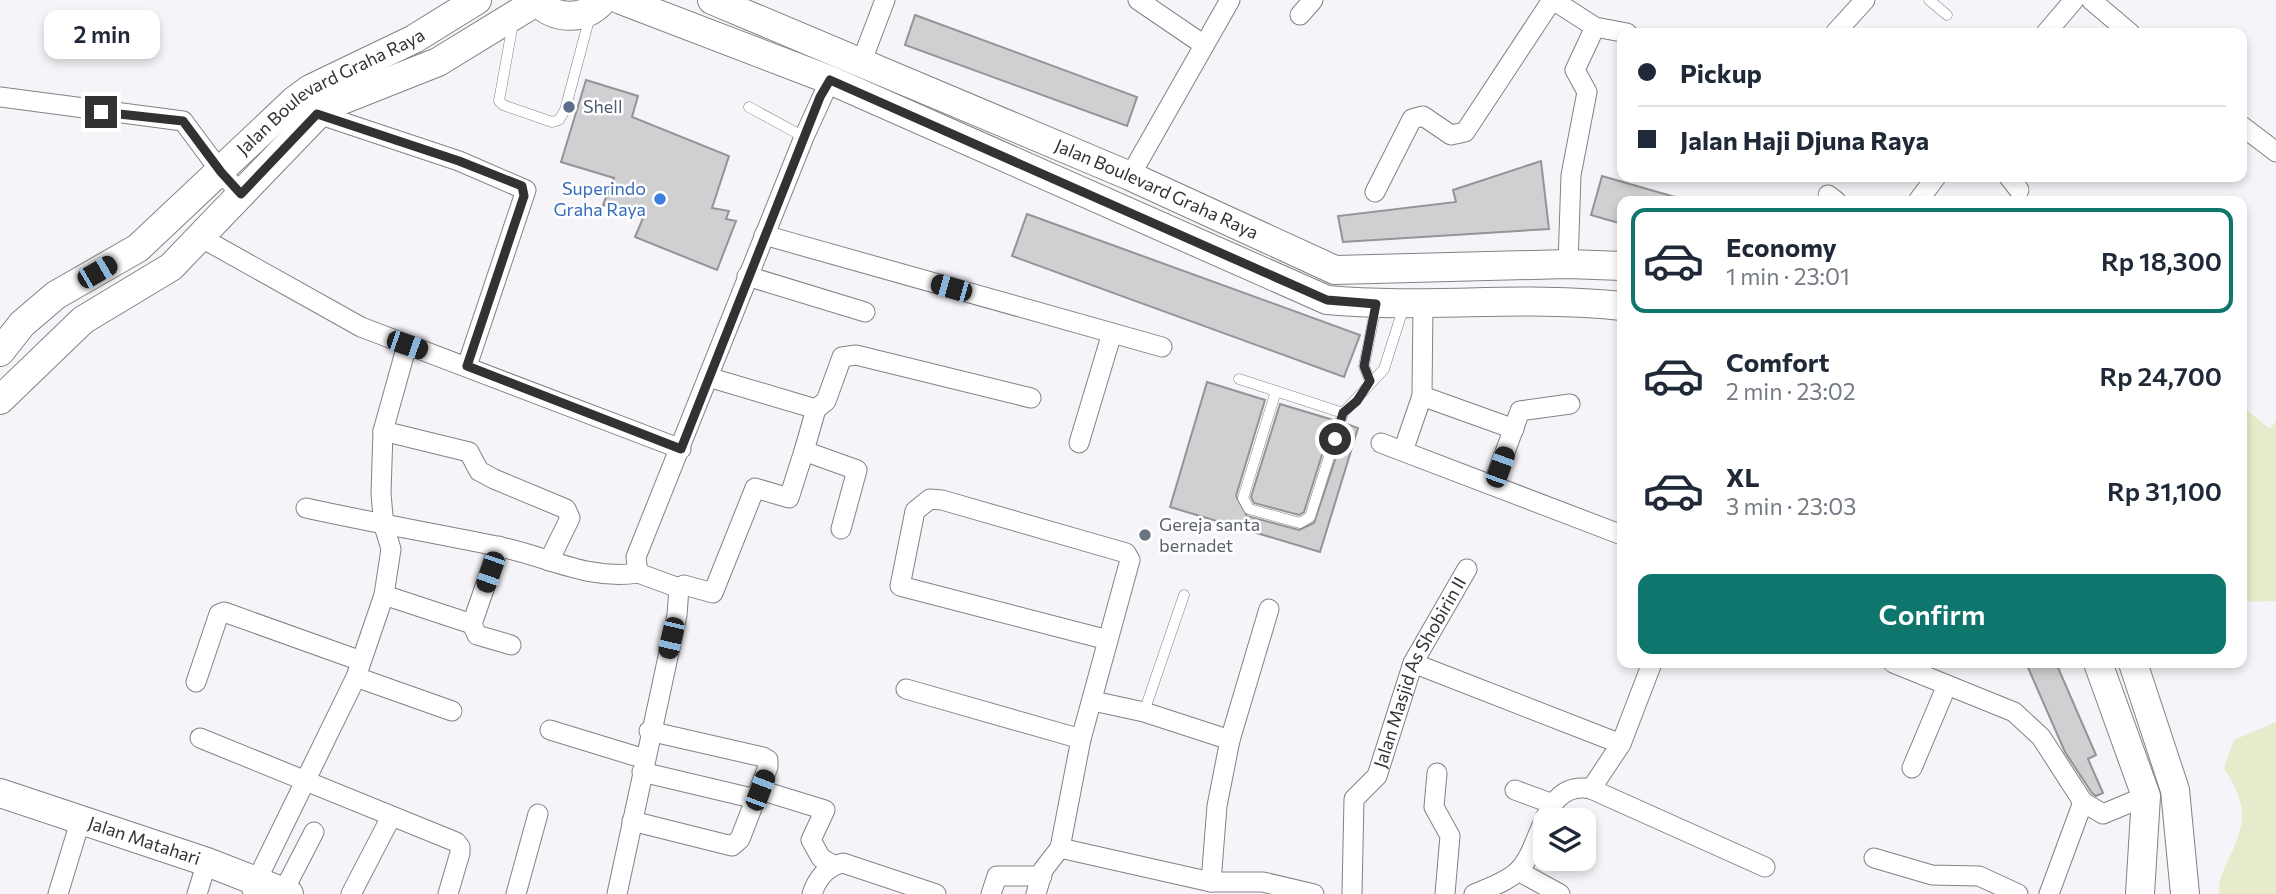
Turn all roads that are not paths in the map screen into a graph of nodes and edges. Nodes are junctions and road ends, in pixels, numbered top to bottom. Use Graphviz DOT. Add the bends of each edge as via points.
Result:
graph roads {
  1 [pos="477,0"];
  2 [pos="621,0"];
  3 [pos="712,0"];
  4 [pos="1138,0"];
  5 [pos="1230,0"];
  6 [pos="1552,0"];
  7 [pos="1865,0"];
  8 [pos="1929,0"];
  9 [pos="2074,0"];
  10 [pos="2091,0"];
  11 [pos="597,5"];
  12 [pos="529,6"];
  13 [pos="446,9"];
  14 [pos="879,15"];
  15 [pos="1947,15"];
  16 [pos="1595,27"];
  17 [pos="1840,28"];
  18 [pos="2050,28"];
  19 [pos="2124,28"];
  20 [pos="1617,31"];
  21 [pos="1204,45"];
  22 [pos="860,64"];
  23 [pos="374,73"];
  24 [pos="830,80"];
  25 [pos="0,97"];
  26 [pos="749,107"];
  27 [pos="317,114"];
  28 [pos="2247,129"];
  29 [pos="804,137"];
  30 [pos="2276,152"];
  31 [pos="221,172"];
  32 [pos="1130,176"];
  33 [pos="1375,192"];
  34 [pos="241,194"];
  35 [pos="764,235"];
  36 [pos="200,237"];
  37 [pos="1568,264"];
  38 [pos="1617,266"];
  39 [pos="1335,270"];
  40 [pos="747,276"];
  41 [pos="1327,300"];
  42 [pos="1376,304"];
  43 [pos="1414,304"];
  44 [pos="1617,305"];
  45 [pos="865,312"];
  46 [pos="1112,333"];
  47 [pos="407,345"];
  48 [pos="1162,347"];
  49 [pos="0,352"];
  50 [pos="467,366"];
  51 [pos="1364,366"];
  52 [pos="1384,369"];
  53 [pos="708,377"];
  54 [pos="1238,379"];
  55 [pos="1370,381"];
  56 [pos="1276,391"];
  57 [pos="1422,396"];
  58 [pos="1031,398"];
  59 [pos="0,400"];
  60 [pos="1570,404"];
  61 [pos="816,410"];
  62 [pos="1343,413"];
  63 [pos="1514,429"];
  64 [pos="383,431"];
  65 [pos="1079,443"];
  66 [pos="1381,443"];
  67 [pos="681,449"];
  68 [pos="804,451"];
  69 [pos="1403,451"];
  70 [pos="1493,485"];
  71 [pos="306,508"];
  72 [pos="384,526"];
  73 [pos="841,528"];
  74 [pos="1617,533"];
  75 [pos="499,546"];
  76 [pos="549,561"];
  77 [pos="1467,569"];
  78 [pos="638,573"];
  79 [pos="679,588"];
  80 [pos="384,595"];
  81 [pos="1184,595"];
  82 [pos="1269,609"];
  83 [pos="472,624"];
  84 [pos="1108,640"];
  85 [pos="511,645"];
  86 [pos="1413,663"];
  87 [pos="1650,668"];
  88 [pos="1905,668"];
  89 [pos="2100,668"];
  90 [pos="2135,668"];
  91 [pos="359,669"];
  92 [pos="196,682"];
  93 [pos="1947,685"];
  94 [pos="906,689"];
  95 [pos="1093,701"];
  96 [pos="452,711"];
  97 [pos="1144,712"];
  98 [pos="550,730"];
  99 [pos="649,732"];
  100 [pos="200,738"];
  101 [pos="1081,739"];
  102 [pos="1230,740"];
  103 [pos="1621,744"];
  104 [pos="644,765"];
  105 [pos="1912,768"];
  106 [pos="1437,773"];
  107 [pos="306,780"];
  108 [pos="2173,781"];
  109 [pos="2144,788"];
  110 [pos="1591,789"];
  111 [pos="1515,790"];
  112 [pos="0,793"];
  113 [pos="758,795"];
  114 [pos="2083,802"];
  115 [pos="1553,804"];
  116 [pos="538,814"];
  117 [pos="391,817"];
  118 [pos="632,821"];
  119 [pos="80,822"];
  120 [pos="314,832"];
  121 [pos="1060,848"];
  122 [pos="1874,858"];
  123 [pos="207,862"];
  124 [pos="833,865"];
  125 [pos="1765,867"];
  126 [pos="1518,871"];
  127 [pos="1211,882"];
  128 [pos="1039,885"];
  129 [pos="253,887"];
  130 [pos="286,893"];
  131 [pos="58,894"];
  132 [pos="197,894"];
  133 [pos="351,894"];
  134 [pos="448,894"];
  135 [pos="516,894"];
  136 [pos="617,894"];
  137 [pos="812,894"];
  138 [pos="936,894"];
  139 [pos="991,894"];
  140 [pos="1314,894"];
  141 [pos="1352,894"];
  142 [pos="1445,894"];
  143 [pos="1474,894"];
  144 [pos="1560,894"];
  145 [pos="2018,894"];
  146 [pos="2049,894"];
  147 [pos="2140,894"];
  148 [pos="2185,894"];
  1 -- 13 [label="main road, Jalan Boulevard Graha Raya"];
  2 -- 24 [label="main road, Jalan Boulevard Graha Raya"];
  3 -- 22 [label="main road, Jalan Boulevard Graha Raya"];
  4 -- 21 [label="street"];
  5 -- 21 [label="street"];
  6 -- 16 [label="street"];
  6 -- 33 [label="street" via="1465,132 1451,135 1423,116 1412,119"];
  7 -- 17 [label="street"];
  8 -- 15 [label="lane"];
  9 -- 18 [label="street"];
  10 -- 19 [label="street"];
  11 -- 12 [label="main road" via="568,17"];
  11 -- 12 [label="lane" via="565,110 552,122 499,101"];
  12 -- 23 [label="main road, Jalan Boulevard Graha Raya" via="439,62"];
  13 -- 23 [label="main road, Jalan Boulevard Graha Raya"];
  14 -- 22 [label="street"];
  16 -- 20 [label="street"];
  16 -- 37 [label="street" via="1575,70 1587,92 1571,175"];
  21 -- 32 [label="street"];
  22 -- 32 [label="main road, Jalan Boulevard Graha Raya"];
  23 -- 27 [label="main road, Jalan Boulevard Graha Raya"];
  23 -- 31 [label="main road, Jalan Boulevard Graha Raya" via="310,89"];
  24 -- 29 [label="street"];
  24 -- 41 [label="main road, Jalan Boulevard Graha Raya"];
  25 -- 31 [label="street" via="183,121"];
  26 -- 29 [label="lane"];
  27 -- 34 [label="main road, Jalan Boulevard Graha Raya"];
  27 -- 50 [label="street" via="459,161 526,190"];
  28 -- 30 [label="street"];
  29 -- 35 [label="street"];
  31 -- 34 [label="street"];
  31 -- 49 [label="main road, Jalan Boulevard Graha Raya" via="138,248 56,295 22,324"];
  32 -- 39 [label="main road, Jalan Boulevard Graha Raya"];
  34 -- 36 [label="main road, Jalan Boulevard Graha Raya"];
  35 -- 40 [label="street"];
  35 -- 46 [label="street"];
  36 -- 47 [label="street" via="361,327"];
  36 -- 59 [label="main road, Jalan Boulevard Graha Raya" via="171,267 83,320"];
  37 -- 38 [label="main road, Jalan Boulevard Graha Raya"];
  37 -- 39 [label="main road, Jalan Boulevard Graha Raya"];
  39 -- 41 [label="main road"];
  40 -- 45 [label="street"];
  40 -- 53 [label="street"];
  41 -- 42 [label="main road, Jalan Boulevard Graha Raya"];
  42 -- 43 [label="main road, Jalan Boulevard Graha Raya"];
  42 -- 51 [label="lane"];
  43 -- 44 [label="main road, Jalan Boulevard Graha Raya" via="1575,301"];
  43 -- 52 [label="lane"];
  43 -- 57 [label="street"];
  46 -- 48 [label="street"];
  46 -- 65 [label="street"];
  47 -- 50 [label="street"];
  47 -- 64 [label="street"];
  50 -- 67 [label="street"];
  51 -- 52 [label="lane"];
  51 -- 55 [label="lane"];
  52 -- 55 [label="lane"];
  53 -- 61 [label="street"];
  53 -- 67 [label="street"];
  54 -- 56 [label="lane"];
  55 -- 62 [label="lane"];
  56 -- 62 [label="lane"];
  56 -- 62 [label="lane" via="1243,498 1249,509 1300,523 1310,517"];
  57 -- 63 [label="street"];
  57 -- 69 [label="street"];
  58 -- 61 [label="street" via="856,355 842,357 826,401"];
  60 -- 63 [label="street" via="1520,411"];
  61 -- 68 [label="street"];
  63 -- 70 [label="street"];
  64 -- 72 [label="street"];
  64 -- 76 [label="street" via="469,452 480,471 566,509 570,517"];
  66 -- 69 [label="street"];
  67 -- 78 [label="street" via="636,558"];
  68 -- 73 [label="street" via="857,470"];
  68 -- 79 [label="street" via="789,498 755,488 713,593 684,585"];
  69 -- 70 [label="street"];
  70 -- 74 [label="street"];
  71 -- 72 [label="street"];
  72 -- 75 [label="street"];
  72 -- 80 [label="street" via="391,550"];
  75 -- 76 [label="street"];
  75 -- 83 [label="street"];
  76 -- 78 [label="street" via="614,577"];
  77 -- 86 [label="street, Jalan Masjid As Shobirin II"];
  78 -- 79 [label="street"];
  79 -- 99 [label="street" via="677,615"];
  80 -- 83 [label="street"];
  80 -- 91 [label="street"];
  81 -- 97 [label="lane"];
  82 -- 102 [label="street"];
  83 -- 85 [label="street" via="477,635"];
  84 -- 84 [label="street" via="1130,569 1126,553 942,500 930,499 915,511 900,586"];
  84 -- 95 [label="street"];
  86 -- 103 [label="street"];
  86 -- 141 [label="street, Jalan Masjid As Shobirin II" via="1377,776 1354,799"];
  87 -- 103 [label="street"];
  88 -- 93 [label="street"];
  89 -- 109 [label="main road"];
  90 -- 108 [label="main road"];
  91 -- 92 [label="street" via="224,612 219,614"];
  91 -- 96 [label="street"];
  91 -- 107 [label="street"];
  93 -- 105 [label="street"];
  93 -- 114 [label="street" via="2014,712 2041,737"];
  94 -- 101 [label="street"];
  95 -- 97 [label="street"];
  95 -- 101 [label="street"];
  97 -- 102 [label="street"];
  98 -- 104 [label="street"];
  99 -- 104 [label="street"];
  99 -- 113 [label="street" via="763,757 768,767"];
  100 -- 107 [label="street"];
  101 -- 121 [label="street"];
  102 -- 127 [label="street" via="1217,806"];
  103 -- 110 [label="street"];
  104 -- 113 [label="street"];
  104 -- 118 [label="street"];
  106 -- 142 [label="street" via="1434,807 1450,836"];
  107 -- 117 [label="street"];
  107 -- 129 [label="street"];
  108 -- 109 [label="main road"];
  108 -- 148 [label="main road"];
  109 -- 114 [label="street" via="2103,814"];
  109 -- 147 [label="main road"];
  110 -- 115 [label="street" via="1571,787"];
  110 -- 125 [label="street"];
  111 -- 115 [label="street"];
  112 -- 119 [label="main road, Jalan Matahari"];
  113 -- 118 [label="street" via="740,839 732,846"];
  113 -- 124 [label="street" via="825,810 811,840 821,858"];
  114 -- 146 [label="street"];
  115 -- 126 [label="street"];
  116 -- 135 [label="street"];
  117 -- 133 [label="street"];
  117 -- 134 [label="street" via="460,847"];
  118 -- 136 [label="street"];
  119 -- 123 [label="main road, Jalan Matahari"];
  119 -- 131 [label="street"];
  120 -- 130 [label="street"];
  121 -- 127 [label="street"];
  121 -- 128 [label="street"];
  122 -- 145 [label="street" via="1932,875 1979,876"];
  123 -- 129 [label="main road, Jalan Matahari"];
  123 -- 132 [label="street"];
  124 -- 137 [label="street" via="816,881"];
  124 -- 138 [label="street" via="844,863"];
  126 -- 143 [label="street"];
  126 -- 144 [label="street"];
  127 -- 140 [label="street" via="1263,882"];
  128 -- 139 [label="street" via="997,876"];
  129 -- 130 [label="main road, Jalan Matahari"];
}
